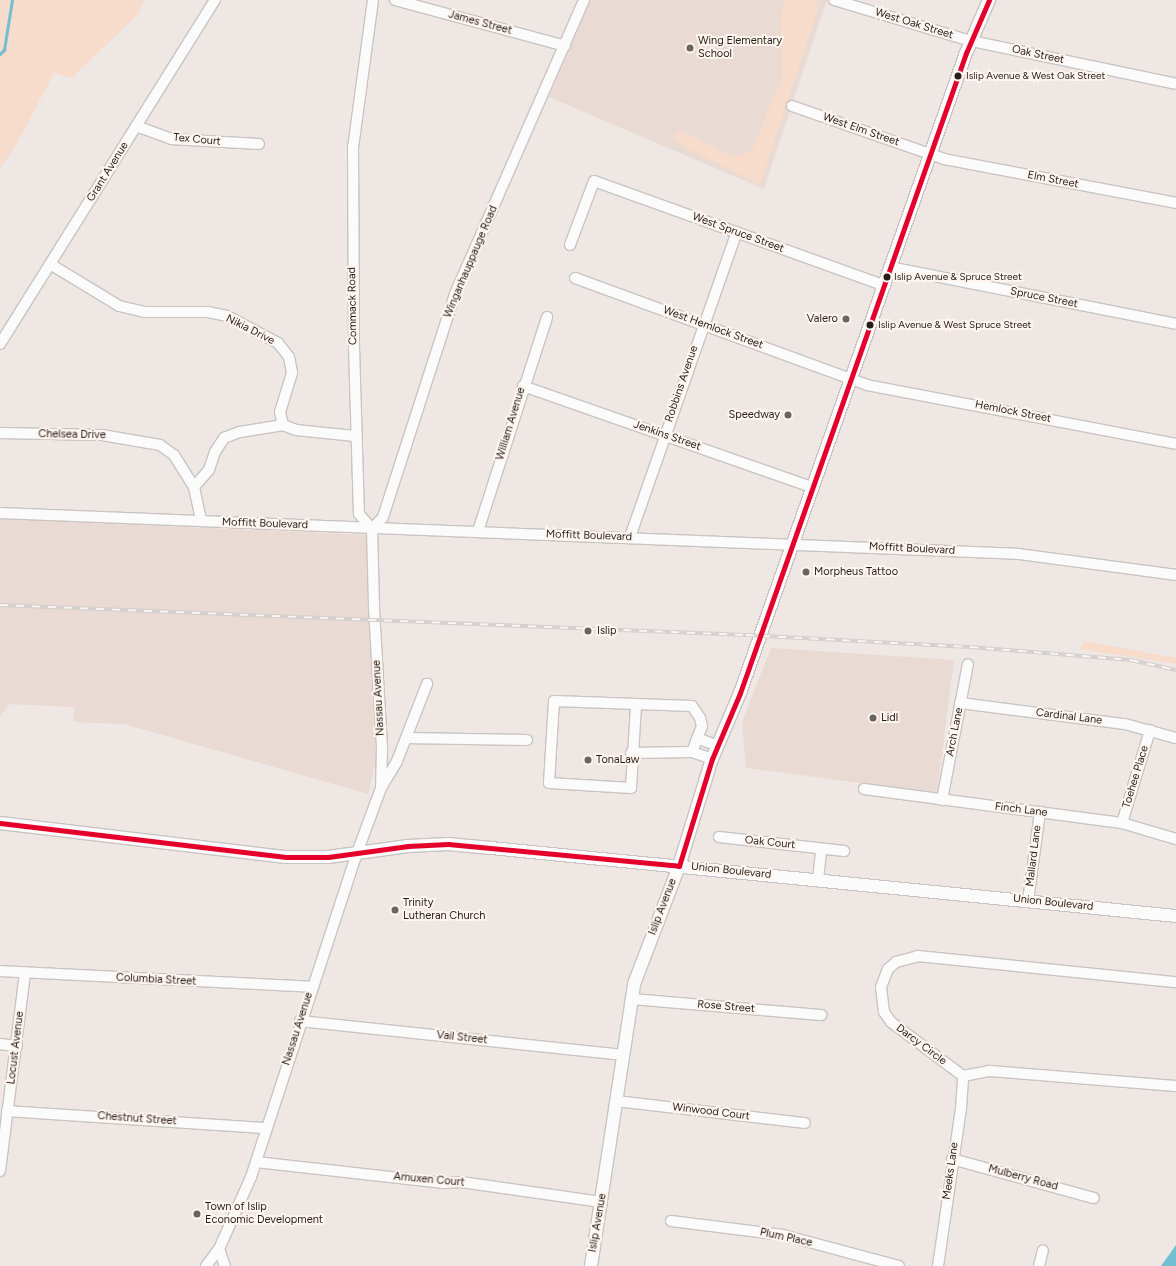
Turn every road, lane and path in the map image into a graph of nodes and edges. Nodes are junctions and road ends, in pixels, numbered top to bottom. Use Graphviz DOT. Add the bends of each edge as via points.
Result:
graph roads {
  1 [pos="215,0"];
  2 [pos="373,0"];
  3 [pos="396,0"];
  4 [pos="584,0"];
  5 [pos="834,0"];
  6 [pos="981,0"];
  7 [pos="988,0"];
  8 [pos="971,42"];
  9 [pos="565,46"];
  10 [pos="1176,84"];
  11 [pos="792,106"];
  12 [pos="136,126"];
  13 [pos="259,144"];
  14 [pos="930,154"];
  15 [pos="1176,203"];
  16 [pos="736,232"];
  17 [pos="570,245"];
  18 [pos="50,264"];
  19 [pos="889,268"];
  20 [pos="575,278"];
  21 [pos="883,285"];
  22 [pos="547,317"];
  23 [pos="1176,324"];
  24 [pos="703,325"];
  25 [pos="0,344"];
  26 [pos="851,378"];
  27 [pos="523,386"];
  28 [pos="283,425"];
  29 [pos="0,433"];
  30 [pos="664,435"];
  31 [pos="355,436"];
  32 [pos="1176,444"];
  33 [pos="194,487"];
  34 [pos="812,487"];
  35 [pos="0,513"];
  36 [pos="201,521"];
  37 [pos="372,529"];
  38 [pos="478,531"];
  39 [pos="630,537"];
  40 [pos="793,543"];
  41 [pos="1176,575"];
  42 [pos="968,664"];
  43 [pos="427,684"];
  44 [pos="960,703"];
  45 [pos="636,706"];
  46 [pos="1150,730"];
  47 [pos="406,738"];
  48 [pos="697,738"];
  49 [pos="1176,738"];
  50 [pos="527,740"];
  51 [pos="718,746"];
  52 [pos="382,748"];
  53 [pos="400,752"];
  54 [pos="692,752"];
  55 [pos="631,753"];
  56 [pos="712,759"];
  57 [pos="381,788"];
  58 [pos="864,789"];
  59 [pos="942,800"];
  60 [pos="1040,812"];
  61 [pos="0,823"];
  62 [pos="1122,823"];
  63 [pos="719,837"];
  64 [pos="1176,839"];
  65 [pos="821,848"];
  66 [pos="844,851"];
  67 [pos="357,853"];
  68 [pos="679,866"];
  69 [pos="818,880"];
  70 [pos="1028,901"];
  71 [pos="1176,916"];
  72 [pos="0,971"];
  73 [pos="25,973"];
  74 [pos="1176,982"];
  75 [pos="312,987"];
  76 [pos="631,999"];
  77 [pos="821,1015"];
  78 [pos="300,1021"];
  79 [pos="0,1044"];
  80 [pos="17,1046"];
  81 [pos="623,1055"];
  82 [pos="963,1076"];
  83 [pos="1176,1086"];
  84 [pos="617,1102"];
  85 [pos="8,1111"];
  86 [pos="805,1123"];
  87 [pos="266,1128"];
  88 [pos="952,1159"];
  89 [pos="256,1162"];
  90 [pos="0,1171"];
  91 [pos="1094,1198"];
  92 [pos="602,1202"];
  93 [pos="671,1221"];
  94 [pos="219,1249"];
  95 [pos="1043,1250"];
  96 [pos="206,1266"];
  97 [pos="225,1266"];
  98 [pos="591,1266"];
  99 [pos="899,1266"];
  100 [pos="938,1266"];
  101 [pos="1039,1266"];
  1 -- 12 [label="street, Grant Avenue"];
  2 -- 31 [label="street, Commack Road" via="353,146"];
  3 -- 9 [label="street, James Street"];
  4 -- 9 [label="street, Winganhauppauge Road"];
  5 -- 8 [label="street, West Oak Street"];
  6 -- 8 [label="main road, Islip Avenue"];
  7 -- 8 [label="main road, Islip Avenue"];
  8 -- 10 [label="street, Oak Street"];
  8 -- 14 [label="main road, Islip Avenue"];
  9 -- 37 [label="street, Winganhauppauge Road" via="455,294 383,518"];
  11 -- 14 [label="street, West Elm Street"];
  12 -- 13 [label="street, Tex Court" via="171,139"];
  12 -- 18 [label="street, Grant Avenue"];
  14 -- 15 [label="street, Elm Street" via="944,159"];
  14 -- 19 [label="main road, Islip Avenue"];
  16 -- 17 [label="street, West Spruce Street" via="594,181"];
  16 -- 21 [label="street, West Spruce Street"];
  16 -- 24 [label="street, Robbins Avenue"];
  18 -- 25 [label="street, Grant Avenue"];
  18 -- 28 [label="street, Nikia Drive" via="119,306 144,312 208,312 227,316 278,343 289,357 292,372 280,412"];
  19 -- 21 [label="main road, Islip Avenue"];
  19 -- 23 [label="street, Spruce Street"];
  20 -- 24 [label="street, West Hemlock Street"];
  21 -- 26 [label="main road, Islip Avenue"];
  22 -- 27 [label="street, William Avenue"];
  24 -- 26 [label="street, West Hemlock Street"];
  24 -- 30 [label="street, Robbins Avenue"];
  26 -- 32 [label="street, Hemlock Street" via="867,385"];
  26 -- 34 [label="main road, Islip Avenue"];
  27 -- 30 [label="street, Jenkins Street"];
  27 -- 38 [label="street, William Avenue"];
  28 -- 31 [label="street" via="296,430"];
  28 -- 33 [label="street" via="240,432 224,438 215,452 209,470"];
  29 -- 33 [label="street, Chelsea Drive" via="102,435 160,445 174,455"];
  30 -- 34 [label="street, Jenkins Street"];
  30 -- 39 [label="street, Robbins Avenue"];
  31 -- 37 [label="street, Commack Road" via="359,514"];
  33 -- 36 [label="street, Chelsea Drive"];
  34 -- 40 [label="main road, Islip Avenue"];
  35 -- 36 [label="street, Moffitt Boulevard"];
  36 -- 37 [label="street, Moffitt Boulevard"];
  37 -- 38 [label="street, Moffitt Boulevard"];
  37 -- 52 [label="street, Nassau Avenue"];
  38 -- 39 [label="street, Moffitt Boulevard"];
  39 -- 40 [label="street, Moffitt Boulevard"];
  40 -- 41 [label="street, Moffitt Boulevard" via="1019,554"];
  40 -- 51 [label="main road, Islip Avenue" via="740,693"];
  42 -- 44 [label="street, Arch Lane"];
  43 -- 47 [label="street, Nassau Avenue"];
  44 -- 46 [label="street, Cardinal Lane" via="1125,724"];
  44 -- 59 [label="street, Arch Lane"];
  45 -- 48 [label="street" via="692,706 702,726"];
  45 -- 55 [label="street"];
  45 -- 55 [label="street" via="554,701 549,783 631,788"];
  46 -- 49 [label="street, Cardinal Lane"];
  46 -- 62 [label="street, Toehee Place"];
  47 -- 50 [label="street"];
  47 -- 53 [label="street, Nassau Avenue"];
  48 -- 51 [label="street"];
  48 -- 54 [label="street"];
  51 -- 56 [label="main road, Islip Avenue"];
  52 -- 53 [label="street"];
  52 -- 57 [label="street, Nassau Avenue"];
  53 -- 57 [label="street, Nassau Avenue"];
  54 -- 55 [label="street"];
  54 -- 56 [label="street"];
  56 -- 68 [label="main road, Islip Avenue"];
  57 -- 67 [label="street, Nassau Avenue"];
  58 -- 59 [label="street, Finch Lane"];
  59 -- 60 [label="street, Finch Lane"];
  60 -- 62 [label="street, Finch Lane"];
  60 -- 70 [label="street, Mallard Lane"];
  61 -- 67 [label="main road, Union Boulevard" via="286,857 328,857"];
  62 -- 64 [label="street, Finch Lane"];
  63 -- 65 [label="street, Oak Court"];
  65 -- 66 [label="street, Oak Court"];
  65 -- 69 [label="street"];
  67 -- 68 [label="main road, Union Boulevard" via="448,844"];
  67 -- 75 [label="street, Nassau Avenue"];
  68 -- 69 [label="main road, Union Boulevard"];
  68 -- 76 [label="main road, Islip Avenue" via="634,984"];
  69 -- 70 [label="main road, Union Boulevard"];
  70 -- 71 [label="main road, Union Boulevard"];
  72 -- 73 [label="street, Columbia Street"];
  73 -- 75 [label="street, Columbia Street"];
  73 -- 80 [label="street, Locust Avenue"];
  74 -- 82 [label="street, Darcy Circle" via="918,956 896,962 888,969 881,987 884,1012 891,1022"];
  75 -- 78 [label="street, Nassau Avenue"];
  76 -- 77 [label="street, Rose Street"];
  76 -- 81 [label="main road, Islip Avenue"];
  78 -- 81 [label="street, Vail Street"];
  78 -- 87 [label="street, Nassau Avenue"];
  79 -- 80 [label="street"];
  80 -- 85 [label="street, Locust Avenue"];
  81 -- 84 [label="main road, Islip Avenue"];
  82 -- 83 [label="street" via="990,1071"];
  82 -- 88 [label="street, Meeks Lane" via="961,1108"];
  84 -- 86 [label="street, Winwood Court"];
  84 -- 92 [label="main road, Islip Avenue"];
  85 -- 87 [label="street, Chestnut Street"];
  85 -- 90 [label="street, Locust Avenue"];
  87 -- 89 [label="street, Nassau Avenue"];
  88 -- 91 [label="street, Mulberry Road"];
  88 -- 100 [label="street, Meeks Lane"];
  89 -- 92 [label="street, Amuxen Court" via="444,1183 461,1182"];
  89 -- 94 [label="street, Nassau Avenue"];
  92 -- 98 [label="main road, Islip Avenue"];
  93 -- 99 [label="street, Plum Place" via="783,1235"];
  94 -- 96 [label="street, Nassau Avenue"];
  94 -- 97 [label="street"];
  95 -- 101 [label="street"];
}
